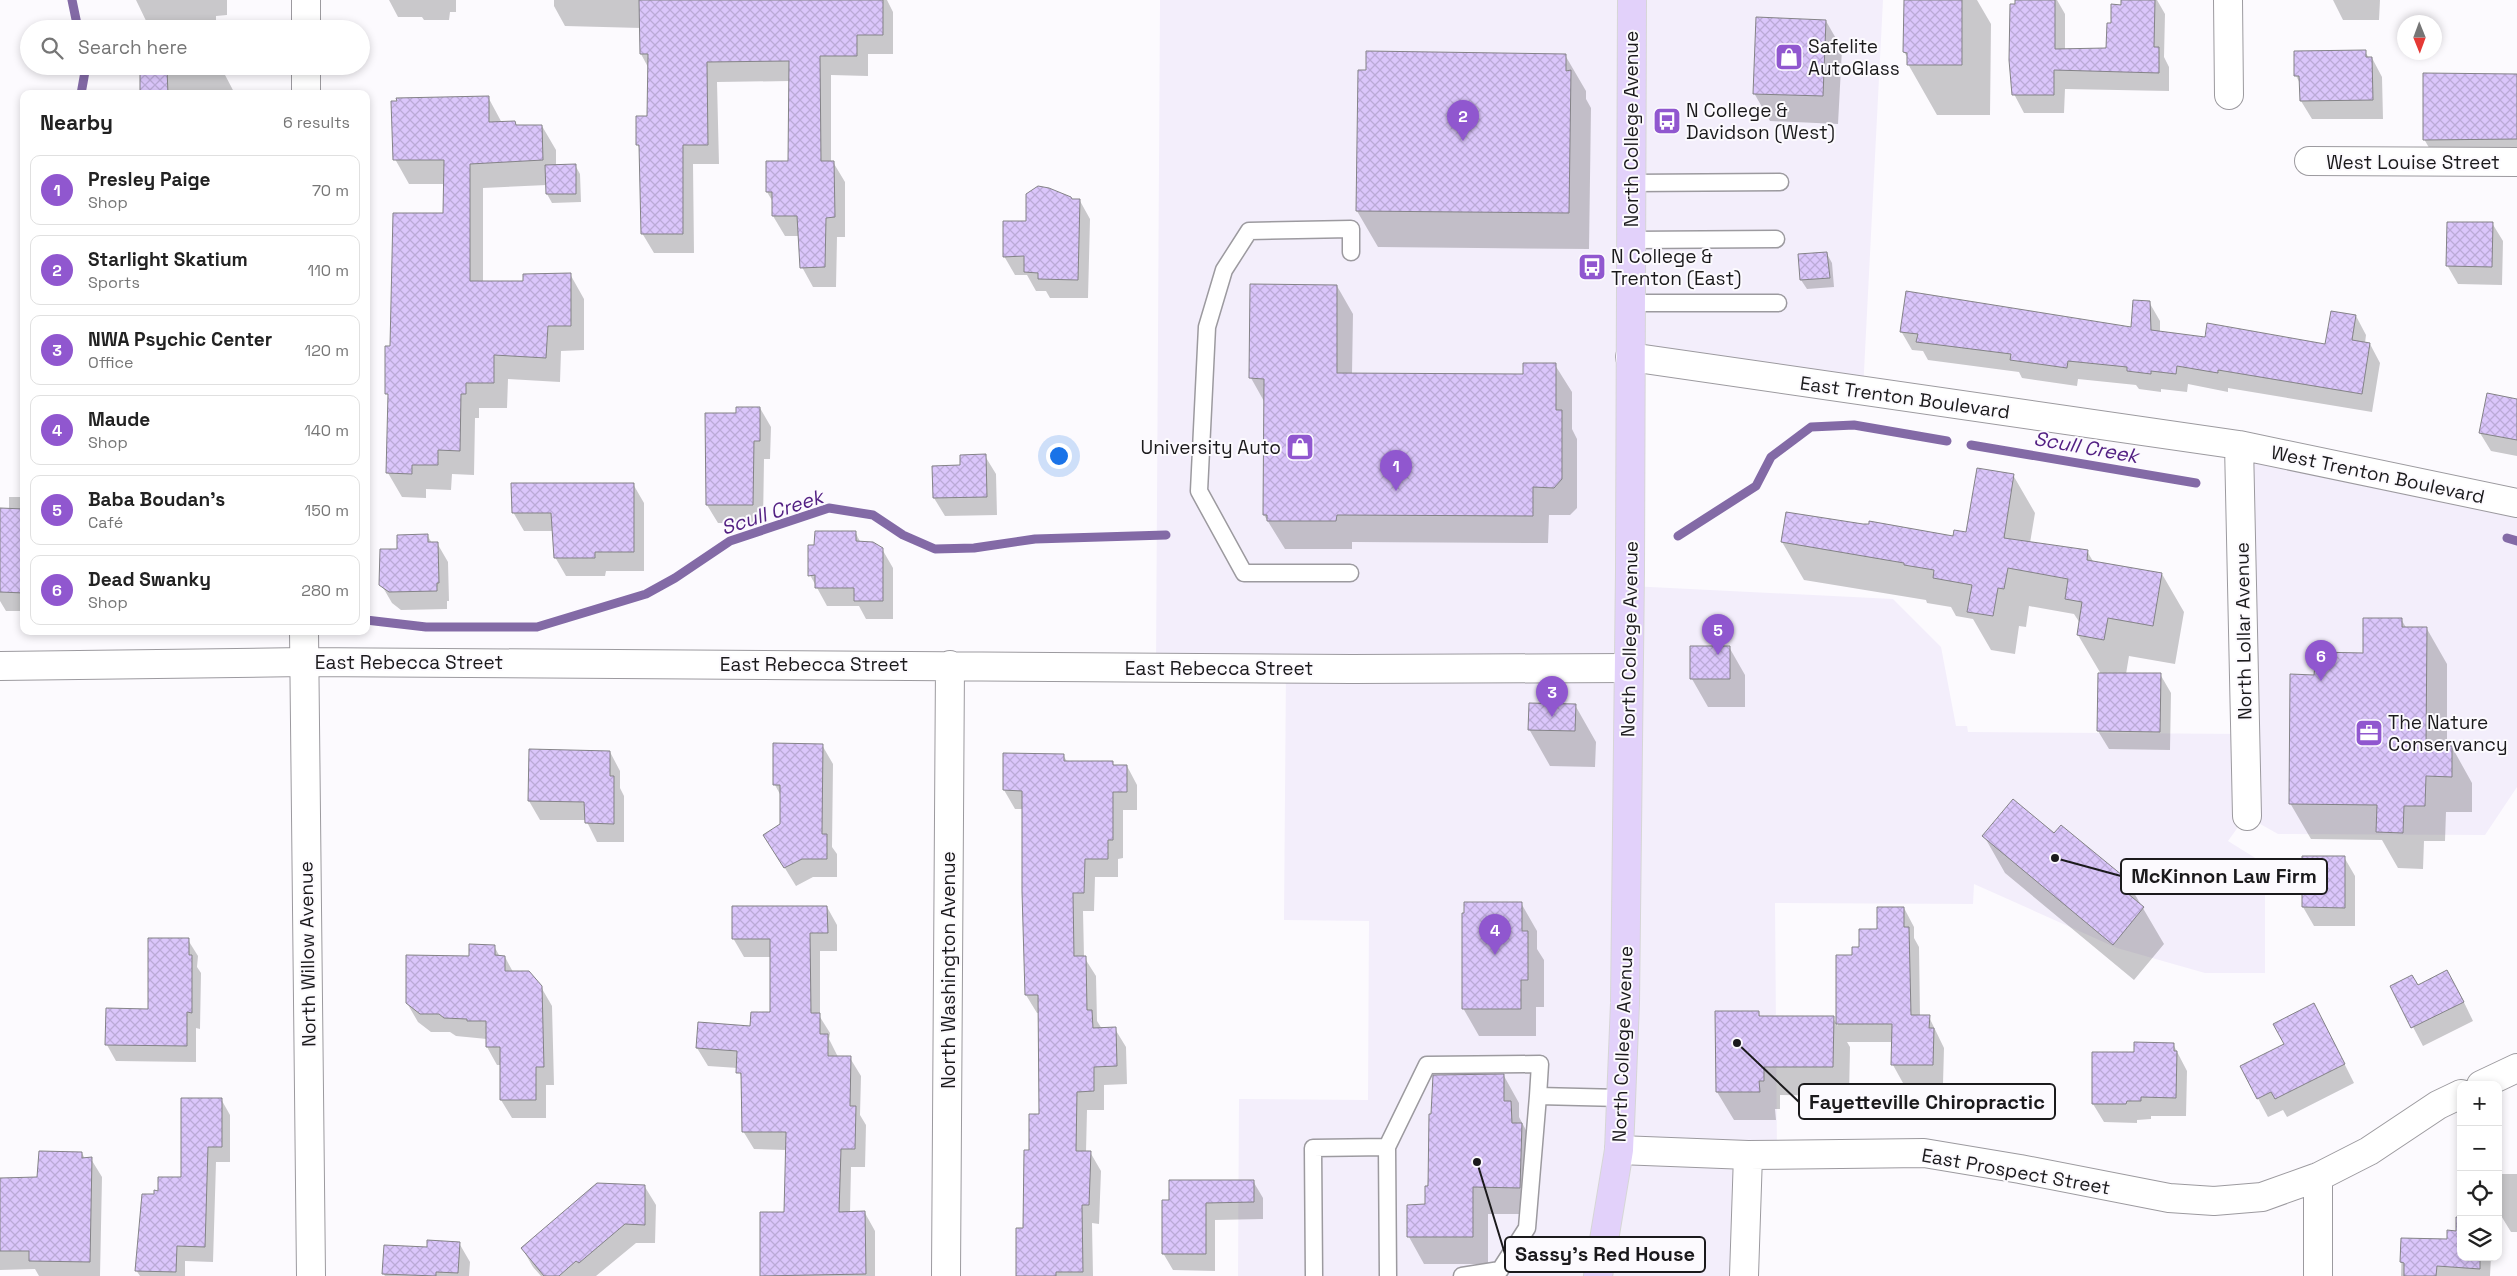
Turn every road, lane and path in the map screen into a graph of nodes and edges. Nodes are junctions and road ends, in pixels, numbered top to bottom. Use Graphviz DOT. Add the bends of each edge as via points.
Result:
graph roads {
  1 [pos="306,0"];
  2 [pos="1632,0"];
  3 [pos="2228,0"];
  4 [pos="306,20"];
  5 [pos="306,75"];
  6 [pos="306,90"];
  7 [pos="2229,95"];
  8 [pos="2309,161"];
  9 [pos="2517,162"];
  10 [pos="1780,182"];
  11 [pos="1630,183"];
  12 [pos="1776,239"];
  13 [pos="1631,240"];
  14 [pos="1351,252"];
  15 [pos="1630,303"];
  16 [pos="1778,303"];
  17 [pos="1630,357"];
  18 [pos="2239,445"];
  19 [pos="2517,504"];
  20 [pos="1350,573"];
  21 [pos="304,635"];
  22 [pos="304,662"];
  23 [pos="950,665"];
  24 [pos="0,666"];
  25 [pos="1628,668"];
  26 [pos="2247,816"];
  27 [pos="2517,1068"];
  28 [pos="2489,1081"];
  29 [pos="1538,1096"];
  30 [pos="2457,1096"];
  31 [pos="1621,1098"];
  32 [pos="1387,1147"];
  33 [pos="1619,1150"];
  34 [pos="1748,1155"];
  35 [pos="2318,1177"];
  36 [pos="311,1276"];
  37 [pos="946,1276"];
  38 [pos="1314,1276"];
  39 [pos="1388,1276"];
  40 [pos="1462,1276"];
  41 [pos="1598,1276"];
  42 [pos="1744,1276"];
  43 [pos="2318,1276"];
  1 -- 4 [label="street"];
  2 -- 11 [label="main road, North College Avenue"];
  3 -- 7 [label="street"];
  5 -- 6 [label="street"];
  8 -- 9 [label="street, West Louise Street"];
  10 -- 11 [label="lane"];
  11 -- 13 [label="main road, North College Avenue"];
  12 -- 13 [label="lane"];
  13 -- 15 [label="main road, North College Avenue"];
  14 -- 20 [label="lane" via="1351,229 1249,231 1224,270 1207,327 1199,491 1244,573"];
  15 -- 16 [label="lane"];
  15 -- 17 [label="main road, North College Avenue"];
  17 -- 18 [label="street, East Trenton Boulevard"];
  17 -- 25 [label="main road, North College Avenue"];
  18 -- 19 [label="street, West Trenton Boulevard"];
  18 -- 26 [label="street, North Lollar Avenue"];
  21 -- 22 [label="street, North Willow Avenue"];
  22 -- 23 [label="street, East Rebecca Street"];
  22 -- 24 [label="street, East Rebecca Street"];
  22 -- 36 [label="street, North Willow Avenue"];
  23 -- 25 [label="street, East Rebecca Street"];
  23 -- 37 [label="street, North Washington Avenue"];
  25 -- 31 [label="main road, North College Avenue" via="1626,983"];
  27 -- 28 [label="street"];
  29 -- 31 [label="lane"];
  29 -- 32 [label="lane" via="1540,1064 1427,1065"];
  29 -- 40 [label="lane" via="1527,1228 1500,1270"];
  30 -- 35 [label="street, East Prospect Street" via="2438,1104 2369,1151"];
  31 -- 33 [label="main road, North College Avenue"];
  32 -- 38 [label="lane" via="1313,1148"];
  32 -- 39 [label="lane"];
  33 -- 34 [label="street, East Prospect Street"];
  33 -- 41 [label="main road, North College Avenue"];
  34 -- 35 [label="street, East Prospect Street" via="1924,1153 2169,1198 2214,1201 2262,1197"];
  34 -- 42 [label="street"];
  35 -- 43 [label="street"];
}
